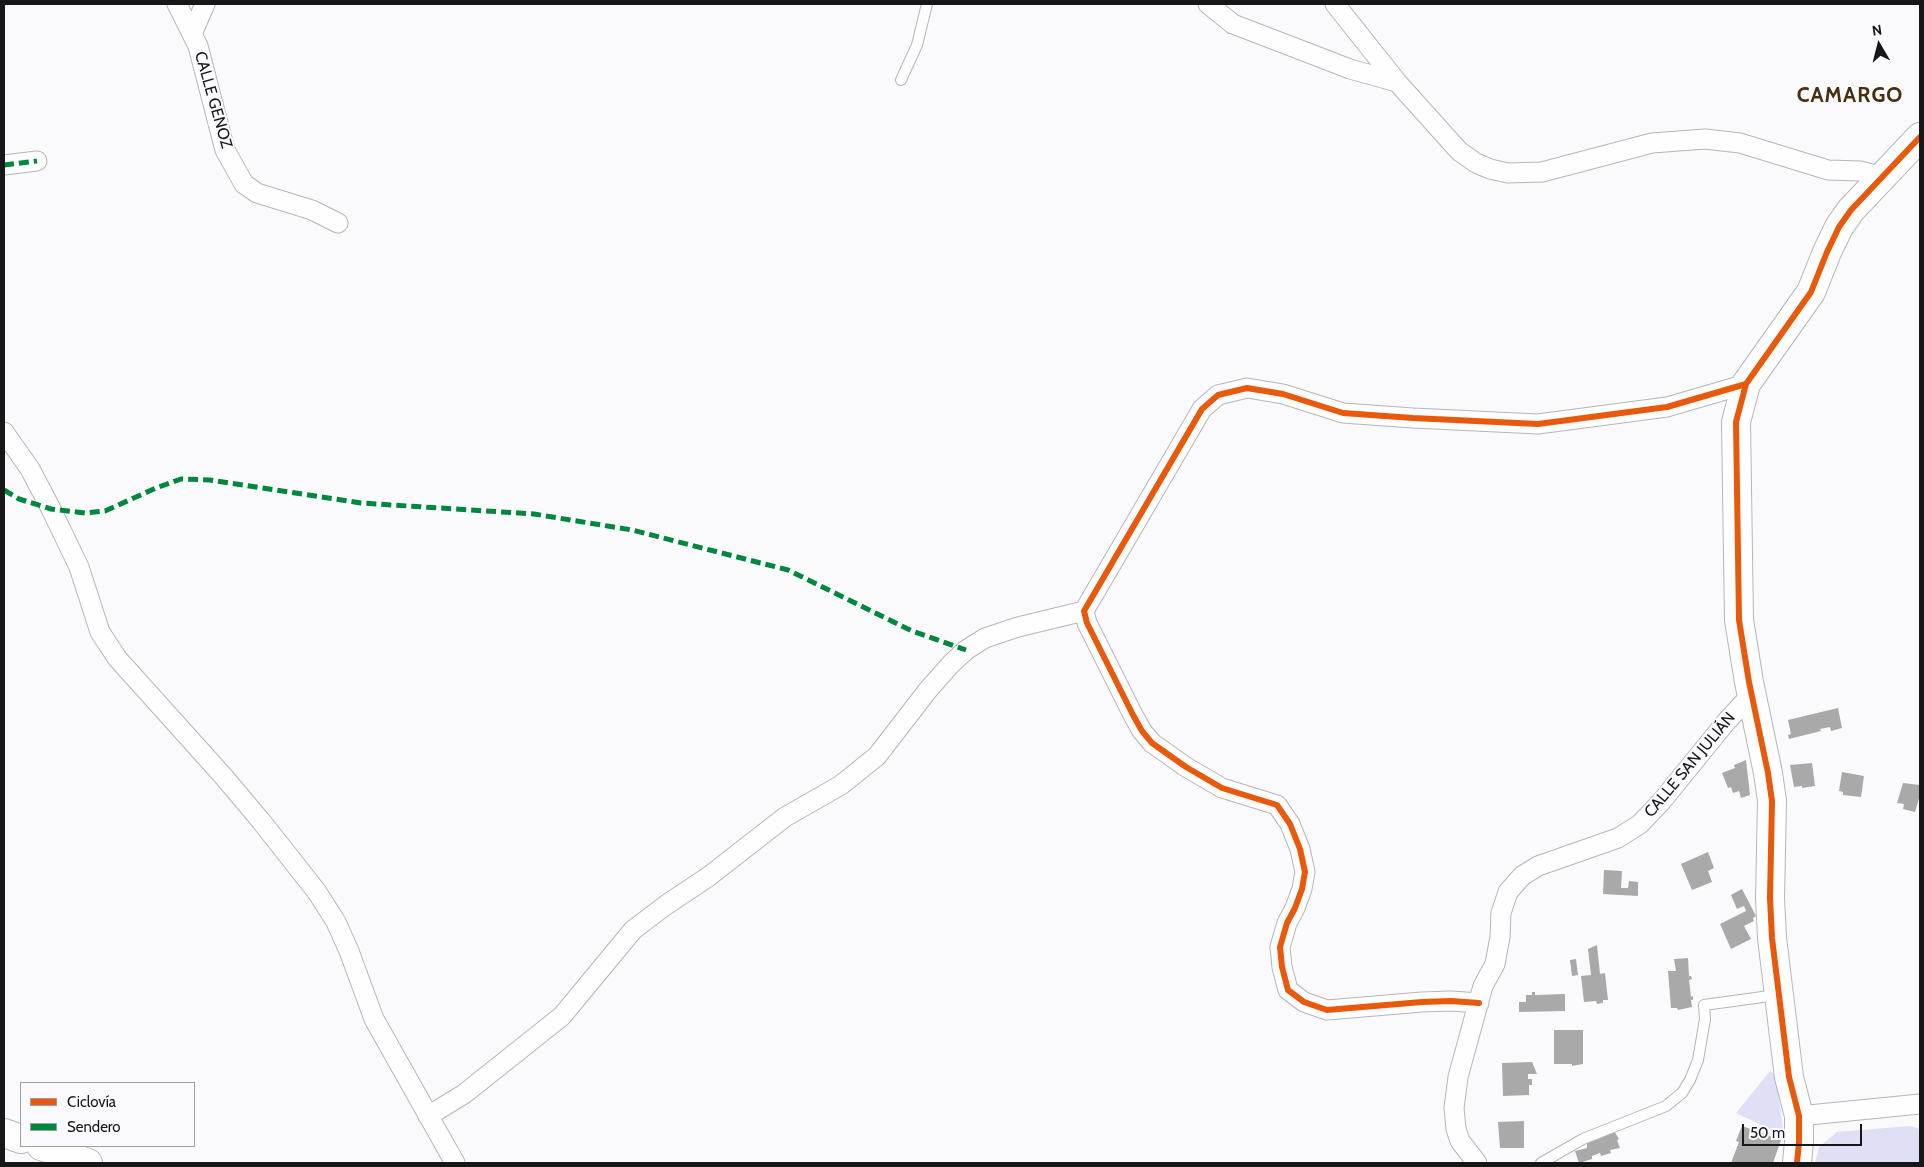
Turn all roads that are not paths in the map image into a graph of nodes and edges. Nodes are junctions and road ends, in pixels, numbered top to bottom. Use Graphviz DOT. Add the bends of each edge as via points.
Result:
graph roads {
  1 [pos="176,4"];
  2 [pos="205,4"];
  3 [pos="927,4"];
  4 [pos="1208,4"];
  5 [pos="1335,4"];
  6 [pos="192,34"];
  7 [pos="901,80"];
  8 [pos="1397,82"];
  9 [pos="1920,137"];
  10 [pos="37,161"];
  11 [pos="4,166"];
  12 [pos="1882,177"];
  13 [pos="338,223"];
  14 [pos="1746,384"];
  15 [pos="4,432"];
  16 [pos="1084,611"];
  17 [pos="1752,694"];
  18 [pos="1778,994"];
  19 [pos="1479,1003"];
  20 [pos="1920,1104"];
  21 [pos="428,1116"];
  22 [pos="1799,1116"];
  23 [pos="4,1133"];
  24 [pos="20,1139"];
  25 [pos="44,1147"];
  26 [pos="84,1162"];
  27 [pos="455,1163"];
  28 [pos="1477,1163"];
  29 [pos="1541,1163"];
  30 [pos="1796,1163"];
  1 -- 6 [label="street, CALLE GENOZ"];
  2 -- 6 [label="street"];
  3 -- 7 [label="lane" via="917,45"];
  4 -- 8 [label="street" via="1241,28 1350,69"];
  5 -- 8 [label="street"];
  6 -- 13 [label="street, CALLE GENOZ" via="225,150 244,184 257,193 312,210"];
  8 -- 12 [label="street" via="1459,151 1476,163 1508,173 1542,172 1652,143 1705,139 1740,143 1828,170"];
  9 -- 12 [label="street"];
  10 -- 11 [label="street"];
  12 -- 14 [label="street" via="1839,227 1811,292"];
  14 -- 16 [label="street" via="1668,407 1538,424 1343,412 1283,394 1247,388 1218,395 1197,417"];
  14 -- 17 [label="street" via="1736,422 1739,620"];
  15 -- 21 [label="street" via="30,469 51,509 79,567 100,632 113,652 261,821 317,892 336,922 374,1019"];
  16 -- 19 [label="street" via="1133,715 1152,743 1222,788 1277,805 1290,824 1300,849 1304,872 1302,889 1280,947 1288,990 1304,1002 1327,1010 1422,1002"];
  16 -- 21 [label="street" via="984,638 966,650 928,690 876,756 840,785 785,817 633,930 562,1016 464,1094"];
  17 -- 18 [label="street" via="1772,801 1770,898"];
  17 -- 19 [label="street, CALLE SAN JULIÁN" via="1640,824 1618,838 1538,866 1522,876 1508,892 1501,913 1495,964 1483,986"];
  18 -- 22 [label="street" via="1789,1077"];
  18 -- 29 [label="lane" via="1704,1005 1705,1019 1698,1060 1682,1093 1666,1106 1583,1139"];
  19 -- 28 [label="street, CALLE SAN JULIÁN" via="1458,1077 1454,1108 1460,1141"];
  20 -- 22 [label="street"];
  21 -- 27 [label="street"];
  22 -- 30 [label="street"];
  23 -- 24 [label="street"];
  25 -- 26 [label="street"];
}
